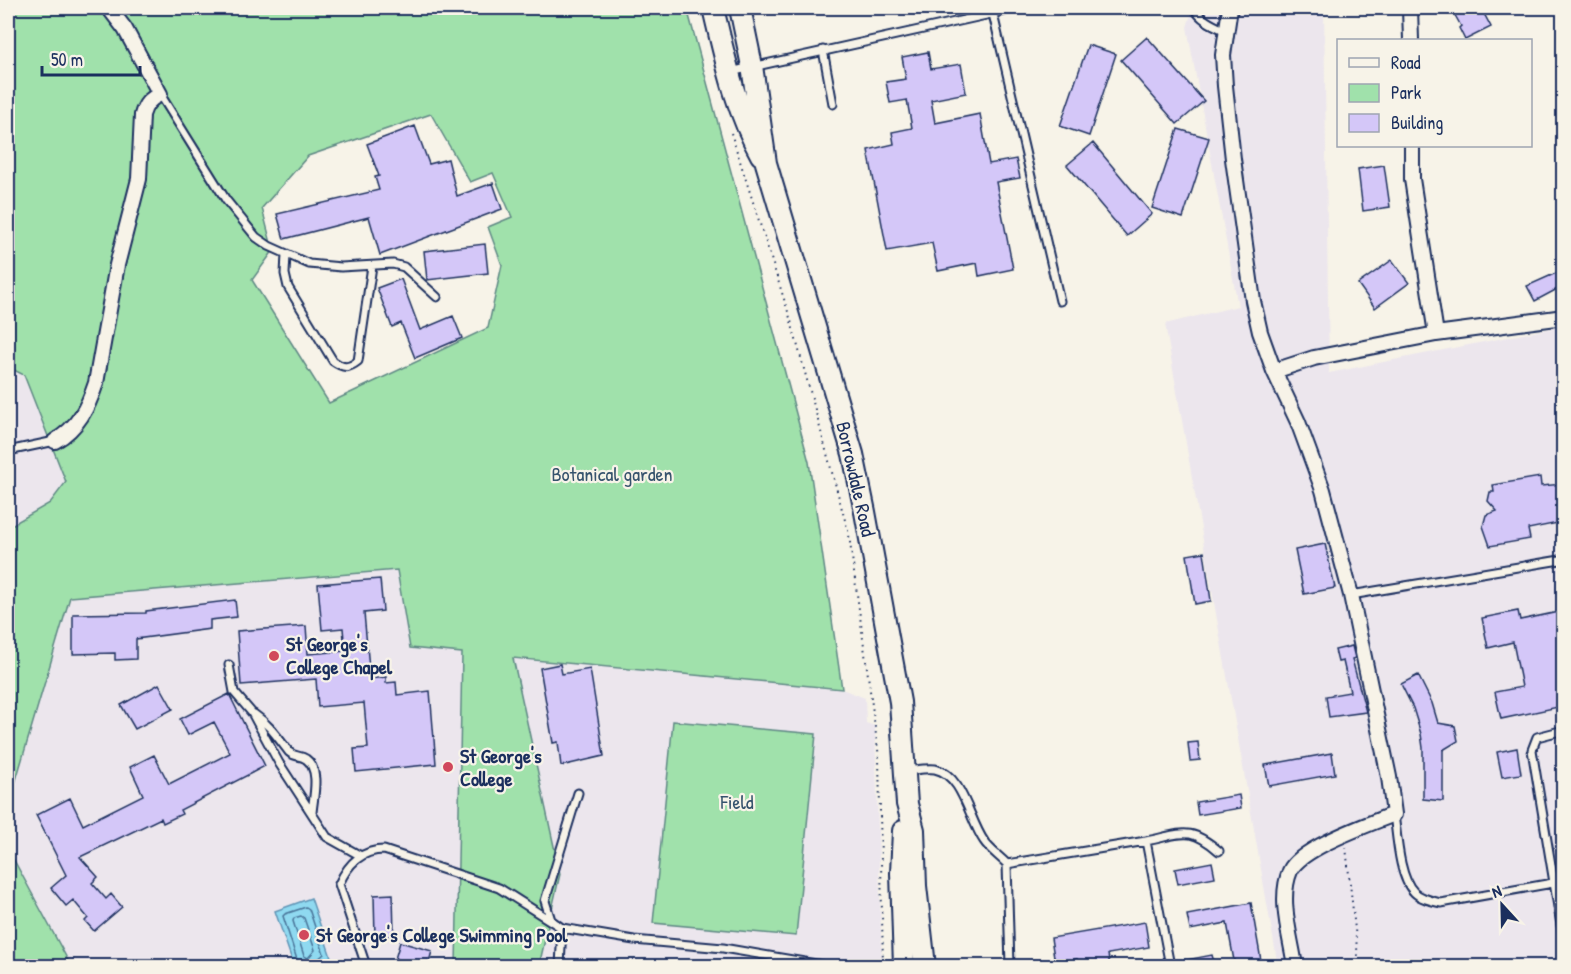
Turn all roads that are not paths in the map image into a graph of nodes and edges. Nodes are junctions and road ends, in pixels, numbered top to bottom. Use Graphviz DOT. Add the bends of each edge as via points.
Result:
graph roads {
  1 [pos="109,8"];
  2 [pos="713,8"];
  3 [pos="740,8"];
  4 [pos="1018,8"];
  5 [pos="1194,8"];
  6 [pos="1230,8"];
  7 [pos="1410,8"];
  8 [pos="993,14"];
  9 [pos="1226,31"];
  10 [pos="1410,39"];
  11 [pos="823,51"];
  12 [pos="752,66"];
  13 [pos="728,73"];
  14 [pos="160,94"];
  15 [pos="832,104"];
  16 [pos="1412,147"];
  17 [pos="765,163"];
  18 [pos="286,254"];
  19 [pos="372,266"];
  20 [pos="437,297"];
  21 [pos="1060,301"];
  22 [pos="1563,317"];
  23 [pos="1436,334"];
  24 [pos="1274,371"];
  25 [pos="55,441"];
  26 [pos="8,451"];
  27 [pos="1560,560"];
  28 [pos="1352,595"];
  29 [pos="229,665"];
  30 [pos="252,713"];
  31 [pos="1563,730"];
  32 [pos="292,755"];
  33 [pos="279,763"];
  34 [pos="905,771"];
  35 [pos="578,793"];
  36 [pos="907,804"];
  37 [pos="312,814"];
  38 [pos="1394,814"];
  39 [pos="1146,841"];
  40 [pos="1218,851"];
  41 [pos="361,856"];
  42 [pos="1007,864"];
  43 [pos="1563,881"];
  44 [pos="1553,883"];
  45 [pos="562,928"];
  46 [pos="1563,943"];
  47 [pos="366,966"];
  48 [pos="560,966"];
  49 [pos="828,966"];
  50 [pos="904,966"];
  51 [pos="924,966"];
  52 [pos="1010,966"];
  53 [pos="1170,966"];
  54 [pos="1295,966"];
  1 -- 14 [label="street" via="125,29"];
  2 -- 13 [label="main road, Borrowdale Road"];
  3 -- 12 [label="main road, Borrowdale Road"];
  4 -- 8 [label="lane"];
  5 -- 9 [label="lane" via="1210,24"];
  6 -- 9 [label="street"];
  7 -- 10 [label="street"];
  8 -- 11 [label="lane"];
  8 -- 21 [label="lane"];
  9 -- 24 [label="street" via="1225,86 1244,240 1260,332"];
  11 -- 12 [label="lane"];
  11 -- 15 [label="lane"];
  12 -- 13 [label="lane"];
  12 -- 17 [label="main road, Borrowdale Road"];
  13 -- 17 [label="main road, Borrowdale Road" via="750,136"];
  14 -- 18 [label="lane" via="238,217 256,237"];
  14 -- 25 [label="street" via="151,99 142,115 139,179 117,265 96,383 73,428"];
  16 -- 23 [label="street" via="1412,179"];
  17 -- 34 [label="main road, Borrowdale Road" via="853,454 900,702"];
  18 -- 19 [label="lane" via="326,267"];
  18 -- 19 [label="lane" via="288,287 333,361 342,367 358,362"];
  19 -- 20 [label="lane" via="404,267"];
  22 -- 23 [label="street"];
  23 -- 24 [label="street" via="1314,358"];
  24 -- 28 [label="street" via="1323,490"];
  25 -- 26 [label="lane"];
  27 -- 28 [label="lane"];
  28 -- 38 [label="street"];
  29 -- 30 [label="lane" via="234,692"];
  30 -- 32 [label="lane" via="264,721"];
  30 -- 33 [label="lane"];
  31 -- 44 [label="lane" via="1537,737 1532,750"];
  32 -- 33 [label="lane"];
  32 -- 37 [label="lane" via="306,759 314,772"];
  33 -- 37 [label="lane"];
  34 -- 36 [label="main road, Borrowdale Road"];
  34 -- 42 [label="lane" via="936,769 953,779 985,843"];
  35 -- 45 [label="lane" via="545,902 551,920"];
  36 -- 50 [label="main road, Borrowdale Road" via="901,873"];
  36 -- 51 [label="main road, Borrowdale Road" via="914,830"];
  37 -- 41 [label="lane" via="327,837"];
  38 -- 44 [label="lane" via="1408,884 1425,899 1441,903"];
  38 -- 54 [label="street" via="1303,855 1291,869 1286,906"];
  39 -- 40 [label="lane" via="1190,832 1202,836"];
  39 -- 42 [label="lane"];
  39 -- 53 [label="lane"];
  41 -- 45 [label="lane" via="372,850 384,850 480,881 499,888"];
  41 -- 47 [label="lane" via="346,867 339,884"];
  42 -- 52 [label="lane"];
  43 -- 44 [label="lane"];
  44 -- 46 [label="lane"];
  45 -- 48 [label="lane"];
  45 -- 49 [label="lane"];
}
